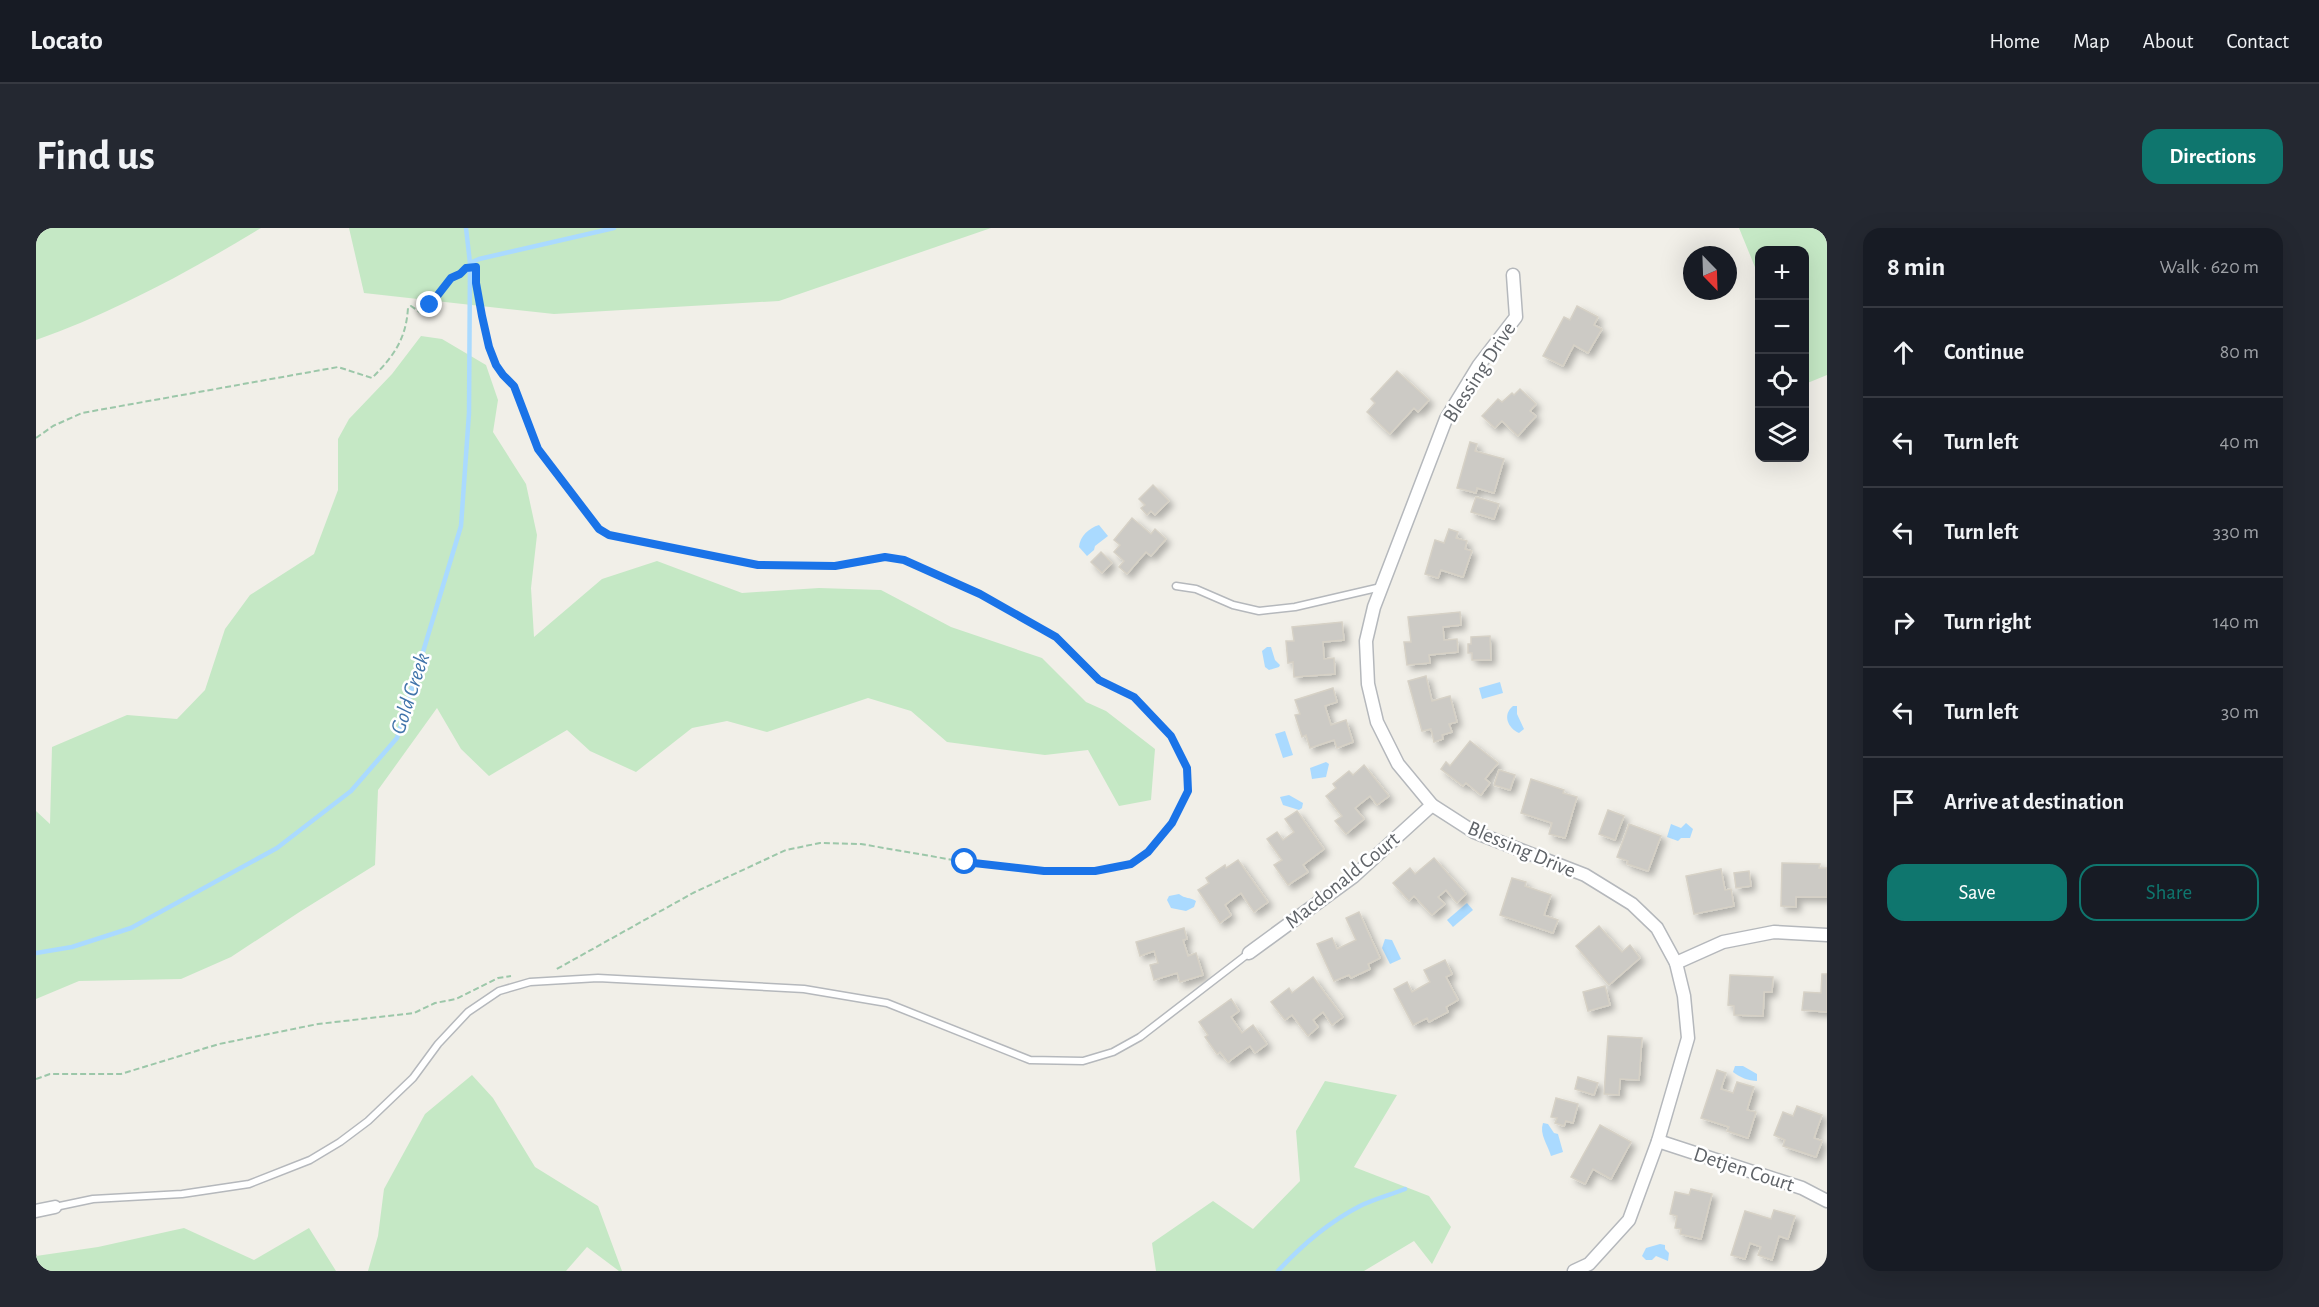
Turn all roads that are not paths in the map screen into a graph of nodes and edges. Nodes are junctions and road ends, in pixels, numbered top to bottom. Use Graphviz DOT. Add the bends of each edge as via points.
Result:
graph roads {
  1 [pos="1513,275"];
  2 [pos="1176,586"];
  3 [pos="1382,587"];
  4 [pos="1432,805"];
  5 [pos="1827,936"];
  6 [pos="1249,953"];
  7 [pos="1676,963"];
  8 [pos="1658,1141"];
  9 [pos="1827,1200"];
  10 [pos="55,1208"];
  11 [pos="36,1211"];
  12 [pos="1574,1271"];
  1 -- 3 [label="street, Blessing Drive" via="1516,317 1479,365 1446,419"];
  2 -- 3 [label="lane" via="1259,611"];
  3 -- 4 [label="street, Blessing Drive" via="1366,641 1368,684 1377,722 1398,764"];
  4 -- 6 [label="street, Macdonald Court" via="1353,877"];
  4 -- 7 [label="street, Blessing Drive" via="1474,832 1585,875 1632,904 1657,928"];
  5 -- 7 [label="street" via="1774,932 1723,942"];
  6 -- 10 [label="lane" via="1140,1037 1113,1052 1083,1061 1030,1060 887,1003 804,988 598,978 530,982 499,991 468,1012 413,1078 368,1120 310,1160 249,1184 182,1194 93,1199"];
  7 -- 8 [label="street, Blessing Drive" via="1688,1038"];
  8 -- 9 [label="street, Detjen Court" via="1802,1188"];
  8 -- 12 [label="street, Blessing Drive" via="1629,1220 1589,1264"];
  10 -- 11 [label="street"];
}
